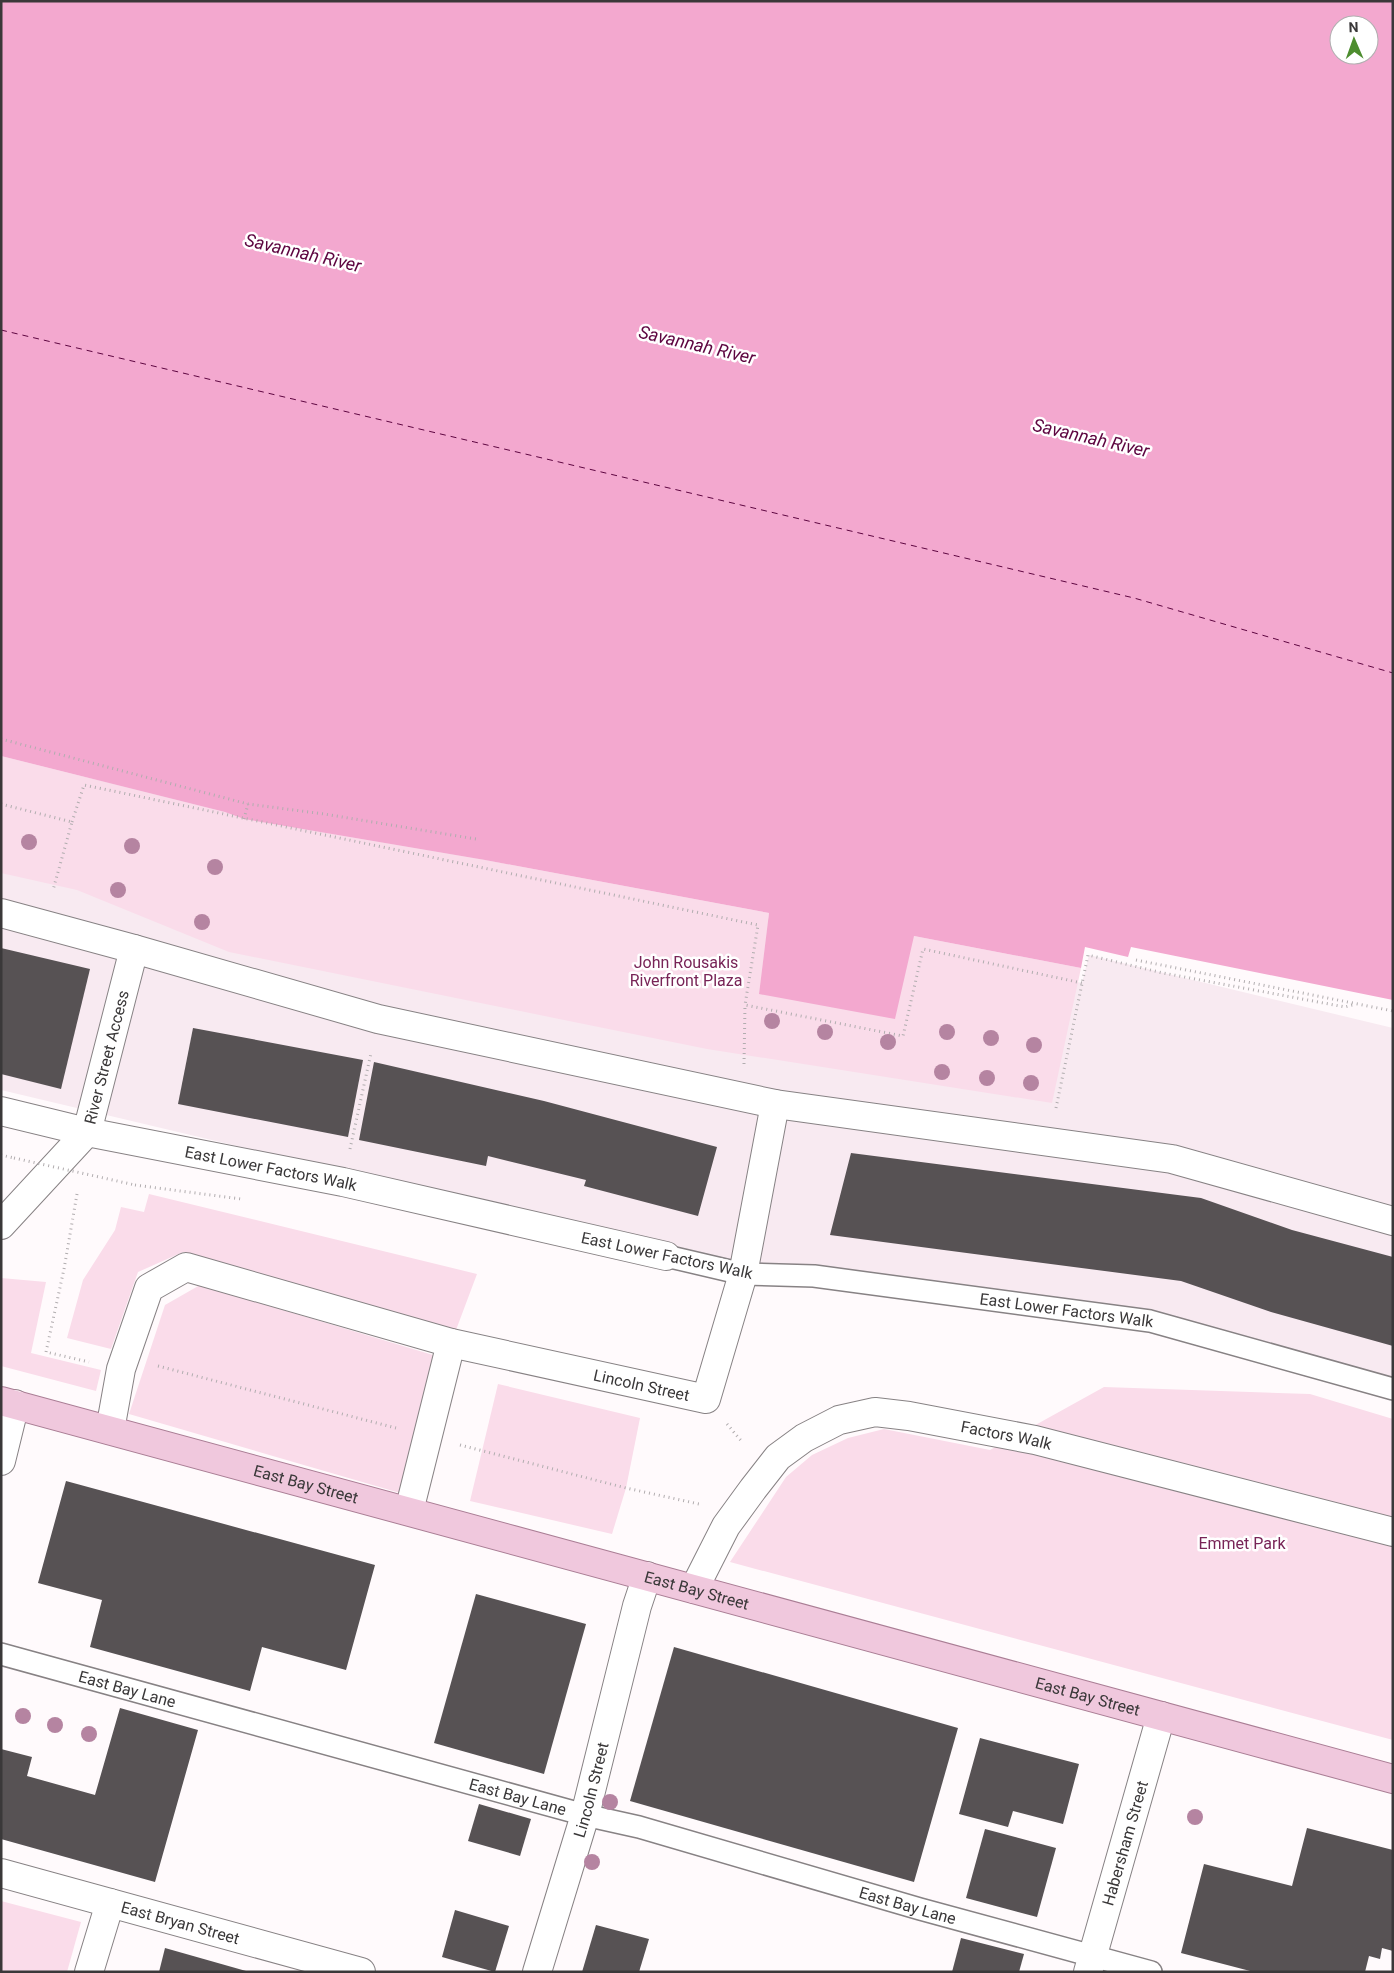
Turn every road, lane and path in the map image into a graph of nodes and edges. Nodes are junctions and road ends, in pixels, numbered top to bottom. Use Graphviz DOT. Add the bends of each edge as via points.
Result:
graph roads {
  1 [pos="1,739"];
  2 [pos="1,804"];
  3 [pos="248,804"];
  4 [pos="244,819"];
  5 [pos="72,822"];
  6 [pos="476,839"];
  7 [pos="53,890"];
  8 [pos="1,914"];
  9 [pos="134,949"];
  10 [pos="1136,960"];
  11 [pos="1082,983"];
  12 [pos="1356,1004"];
  13 [pos="745,1005"];
  14 [pos="1393,1011"];
  15 [pos="378,1019"];
  16 [pos="744,1067"];
  17 [pos="775,1104"];
  18 [pos="1,1111"];
  19 [pos="87,1132"];
  20 [pos="1050,1141"];
  21 [pos="1,1155"];
  22 [pos="79,1181"];
  23 [pos="343,1182"];
  24 [pos="77,1190"];
  25 [pos="245,1200"];
  26 [pos="1393,1221"];
  27 [pos="1,1224"];
  28 [pos="666,1256"];
  29 [pos="743,1274"];
  30 [pos="451,1343"];
  31 [pos="121,1370"];
  32 [pos="1393,1389"];
  33 [pos="8,1402"];
  34 [pos="110,1430"];
  35 [pos="1,1461"];
  36 [pos="409,1511"];
  37 [pos="1393,1532"];
  38 [pos="647,1576"];
  39 [pos="694,1589"];
  40 [pos="1,1654"];
  41 [pos="1161,1716"];
  42 [pos="1393,1779"];
  43 [pos="585,1815"];
  44 [pos="1,1873"];
  45 [pos="110,1903"];
  46 [pos="1090,1964"];
  47 [pos="89,1972"];
  48 [pos="361,1972"];
  49 [pos="537,1972"];
  50 [pos="1151,1972"];
  1 -- 3 [label="path"];
  2 -- 5 [label="path"];
  3 -- 4 [label="path"];
  3 -- 6 [label="path"];
  4 -- 5 [label="path" via="84,785"];
  4 -- 13 [label="path" via="758,925"];
  5 -- 7 [label="path"];
  8 -- 9 [label="street"];
  9 -- 15 [label="street"];
  9 -- 19 [label="street, River Street Access"];
  10 -- 12 [label="path"];
  11 -- 12 [label="path" via="1088,956 1345,1007"];
  11 -- 13 [label="path" via="923,949 904,1036"];
  11 -- 20 [label="path"];
  12 -- 14 [label="path"];
  13 -- 16 [label="path"];
  15 -- 17 [label="street"];
  15 -- 23 [label="path"];
  17 -- 20 [label="street"];
  17 -- 29 [label="street, Lincoln Street"];
  18 -- 19 [label="street, East Lower Factors Walk"];
  19 -- 22 [label="path"];
  19 -- 23 [label="street, East Lower Factors Walk"];
  19 -- 27 [label="street, River Street Access"];
  20 -- 26 [label="street" via="1172,1159"];
  21 -- 25 [label="path, bridge" via="135,1185"];
  23 -- 28 [label="street, East Lower Factors Walk"];
  24 -- 31 [label="path" via="46,1352"];
  28 -- 29 [label="lane, East Lower Factors Walk"];
  29 -- 30 [label="street, Lincoln Street" via="706,1399"];
  29 -- 32 [label="lane, East Lower Factors Walk" via="814,1276 1150,1321"];
  30 -- 31 [label="street" via="186,1267 149,1288"];
  30 -- 36 [label="street"];
  31 -- 34 [label="street"];
  33 -- 34 [label="main road, East Bay Street"];
  33 -- 35 [label="street"];
  34 -- 36 [label="main road, East Bay Street"];
  36 -- 38 [label="main road, East Bay Street"];
  37 -- 39 [label="street, Factors Walk" via="1035,1440 875,1412 840,1420 804,1438 778,1457 726,1526"];
  38 -- 39 [label="main road, East Bay Street"];
  38 -- 43 [label="street, Lincoln Street"];
  39 -- 41 [label="main road, East Bay Street"];
  40 -- 43 [label="lane, East Bay Lane"];
  41 -- 42 [label="main road, East Bay Street"];
  41 -- 46 [label="street, Habersham Street"];
  43 -- 46 [label="lane, East Bay Lane" via="639,1827 920,1909"];
  43 -- 49 [label="street, Lincoln Street"];
  44 -- 45 [label="street, East Bryan Street"];
  45 -- 47 [label="street"];
  45 -- 48 [label="street, East Bryan Street"];
  46 -- 50 [label="lane, East Bay Lane"];
}
